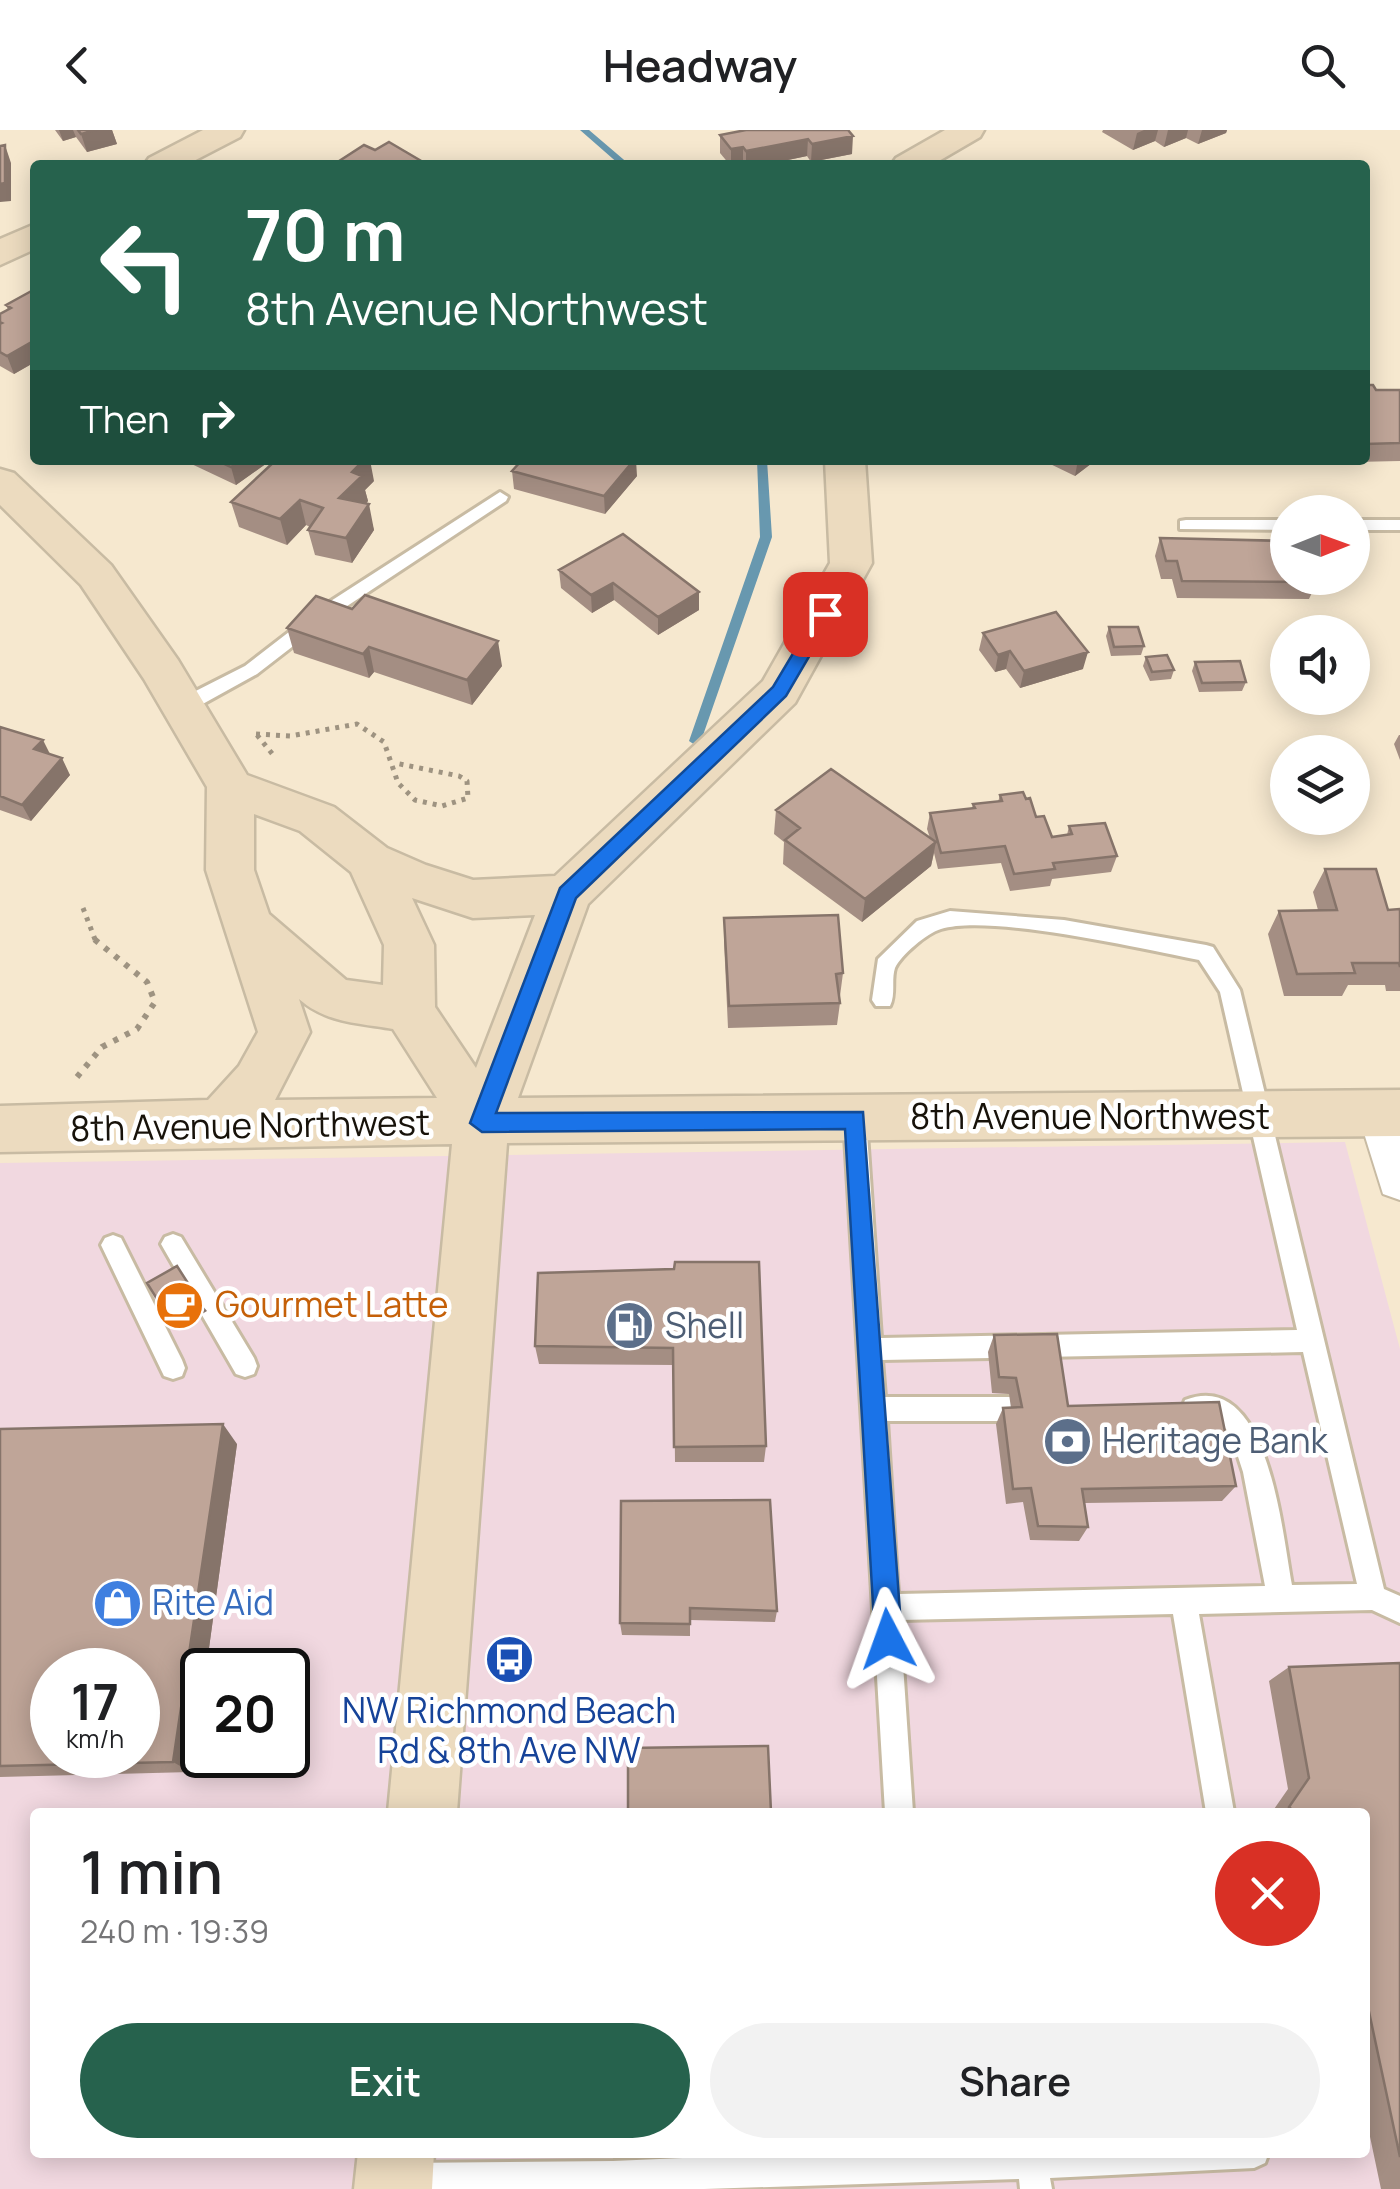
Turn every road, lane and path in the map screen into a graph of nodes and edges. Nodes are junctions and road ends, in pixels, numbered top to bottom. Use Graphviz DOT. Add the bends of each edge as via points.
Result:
graph roads {
  1 [pos="228,130"];
  2 [pos="968,130"];
  3 [pos="171,160"];
  4 [pos="917,160"];
  5 [pos="30,237"];
  6 [pos="0,254"];
  7 [pos="845,465"];
  8 [pos="0,482"];
  9 [pos="500,497"];
  10 [pos="1186,524"];
  11 [pos="1270,525"];
  12 [pos="1370,525"];
  13 [pos="1400,525"];
  14 [pos="183,706"];
  15 [pos="256,734"];
  16 [pos="395,764"];
  17 [pos="230,787"];
  18 [pos="370,860"];
  19 [pos="567,894"];
  20 [pos="82,908"];
  21 [pos="249,926"];
  22 [pos="883,1000"];
  23 [pos="409,1010"];
  24 [pos="74,1080"];
  25 [pos="1390,1114"];
  26 [pos="1260,1116"];
  27 [pos="855,1119"];
  28 [pos="221,1123"];
  29 [pos="482,1123"];
  30 [pos="0,1129"];
  31 [pos="1400,1178"];
  32 [pos="173,1244"];
  33 [pos="113,1246"];
  34 [pos="1312,1341"];
  35 [pos="870,1349"];
  36 [pos="245,1366"];
  37 [pos="174,1368"];
  38 [pos="1172,1408"];
  39 [pos="873,1410"];
  40 [pos="1012,1410"];
  41 [pos="1373,1597"];
  42 [pos="1281,1599"];
  43 [pos="1184,1601"];
  44 [pos="886,1607"];
  45 [pos="1400,1610"];
  46 [pos="422,1808"];
  47 [pos="899,1808"];
  48 [pos="1219,1808"];
  49 [pos="926,2158"];
  50 [pos="1199,2158"];
  51 [pos="394,2173"];
  52 [pos="1034,2176"];
  53 [pos="613,2183"];
  1 -- 3 [label="main road"];
  2 -- 4 [label="main road"];
  5 -- 6 [label="main road"];
  7 -- 19 [label="main road" via="851,562 779,692"];
  8 -- 14 [label="main road" via="96,575"];
  9 -- 14 [label="lane" via="340,602 251,670"];
  10 -- 11 [label="lane"];
  12 -- 13 [label="lane"];
  14 -- 17 [label="main road"];
  15 -- 16 [label="path" via="290,736 357,724 384,742"];
  16 -- 16 [label="path" via="457,775 470,788 468,798 444,806 416,800 399,787"];
  17 -- 18 [label="main road" via="318,819"];
  17 -- 21 [label="main road" via="230,870"];
  18 -- 19 [label="main road" via="473,899"];
  18 -- 23 [label="main road" via="409,945"];
  19 -- 29 [label="main road"];
  20 -- 24 [label="path" via="100,948 131,966 154,992 137,1029 102,1047"];
  21 -- 23 [label="main road" via="333,999"];
  21 -- 28 [label="main road" via="284,1032 258,1082"];
  22 -- 26 [label="lane" via="885,965 933,922 972,916 1206,953 1230,990"];
  23 -- 29 [label="main road"];
  25 -- 26 [label="main road, 8th Avenue Northwest"];
  25 -- 31 [label="street"];
  26 -- 27 [label="main road, 8th Avenue Northwest"];
  26 -- 34 [label="lane"];
  27 -- 29 [label="main road, 8th Avenue Northwest"];
  27 -- 35 [label="lane"];
  28 -- 29 [label="main road, 8th Avenue Northwest"];
  28 -- 30 [label="main road, 8th Avenue Northwest"];
  29 -- 46 [label="main road"];
  32 -- 36 [label="lane"];
  33 -- 37 [label="lane"];
  34 -- 35 [label="lane"];
  34 -- 41 [label="lane"];
  35 -- 39 [label="lane"];
  38 -- 42 [label="lane" via="1223,1410 1240,1424"];
  39 -- 40 [label="lane"];
  39 -- 44 [label="lane"];
  41 -- 42 [label="lane"];
  41 -- 45 [label="lane"];
  42 -- 43 [label="lane"];
  43 -- 44 [label="lane"];
  43 -- 48 [label="lane"];
  44 -- 47 [label="lane"];
  49 -- 52 [label="lane"];
  49 -- 53 [label="lane"];
  50 -- 52 [label="lane"];
  51 -- 53 [label="lane"];
}
